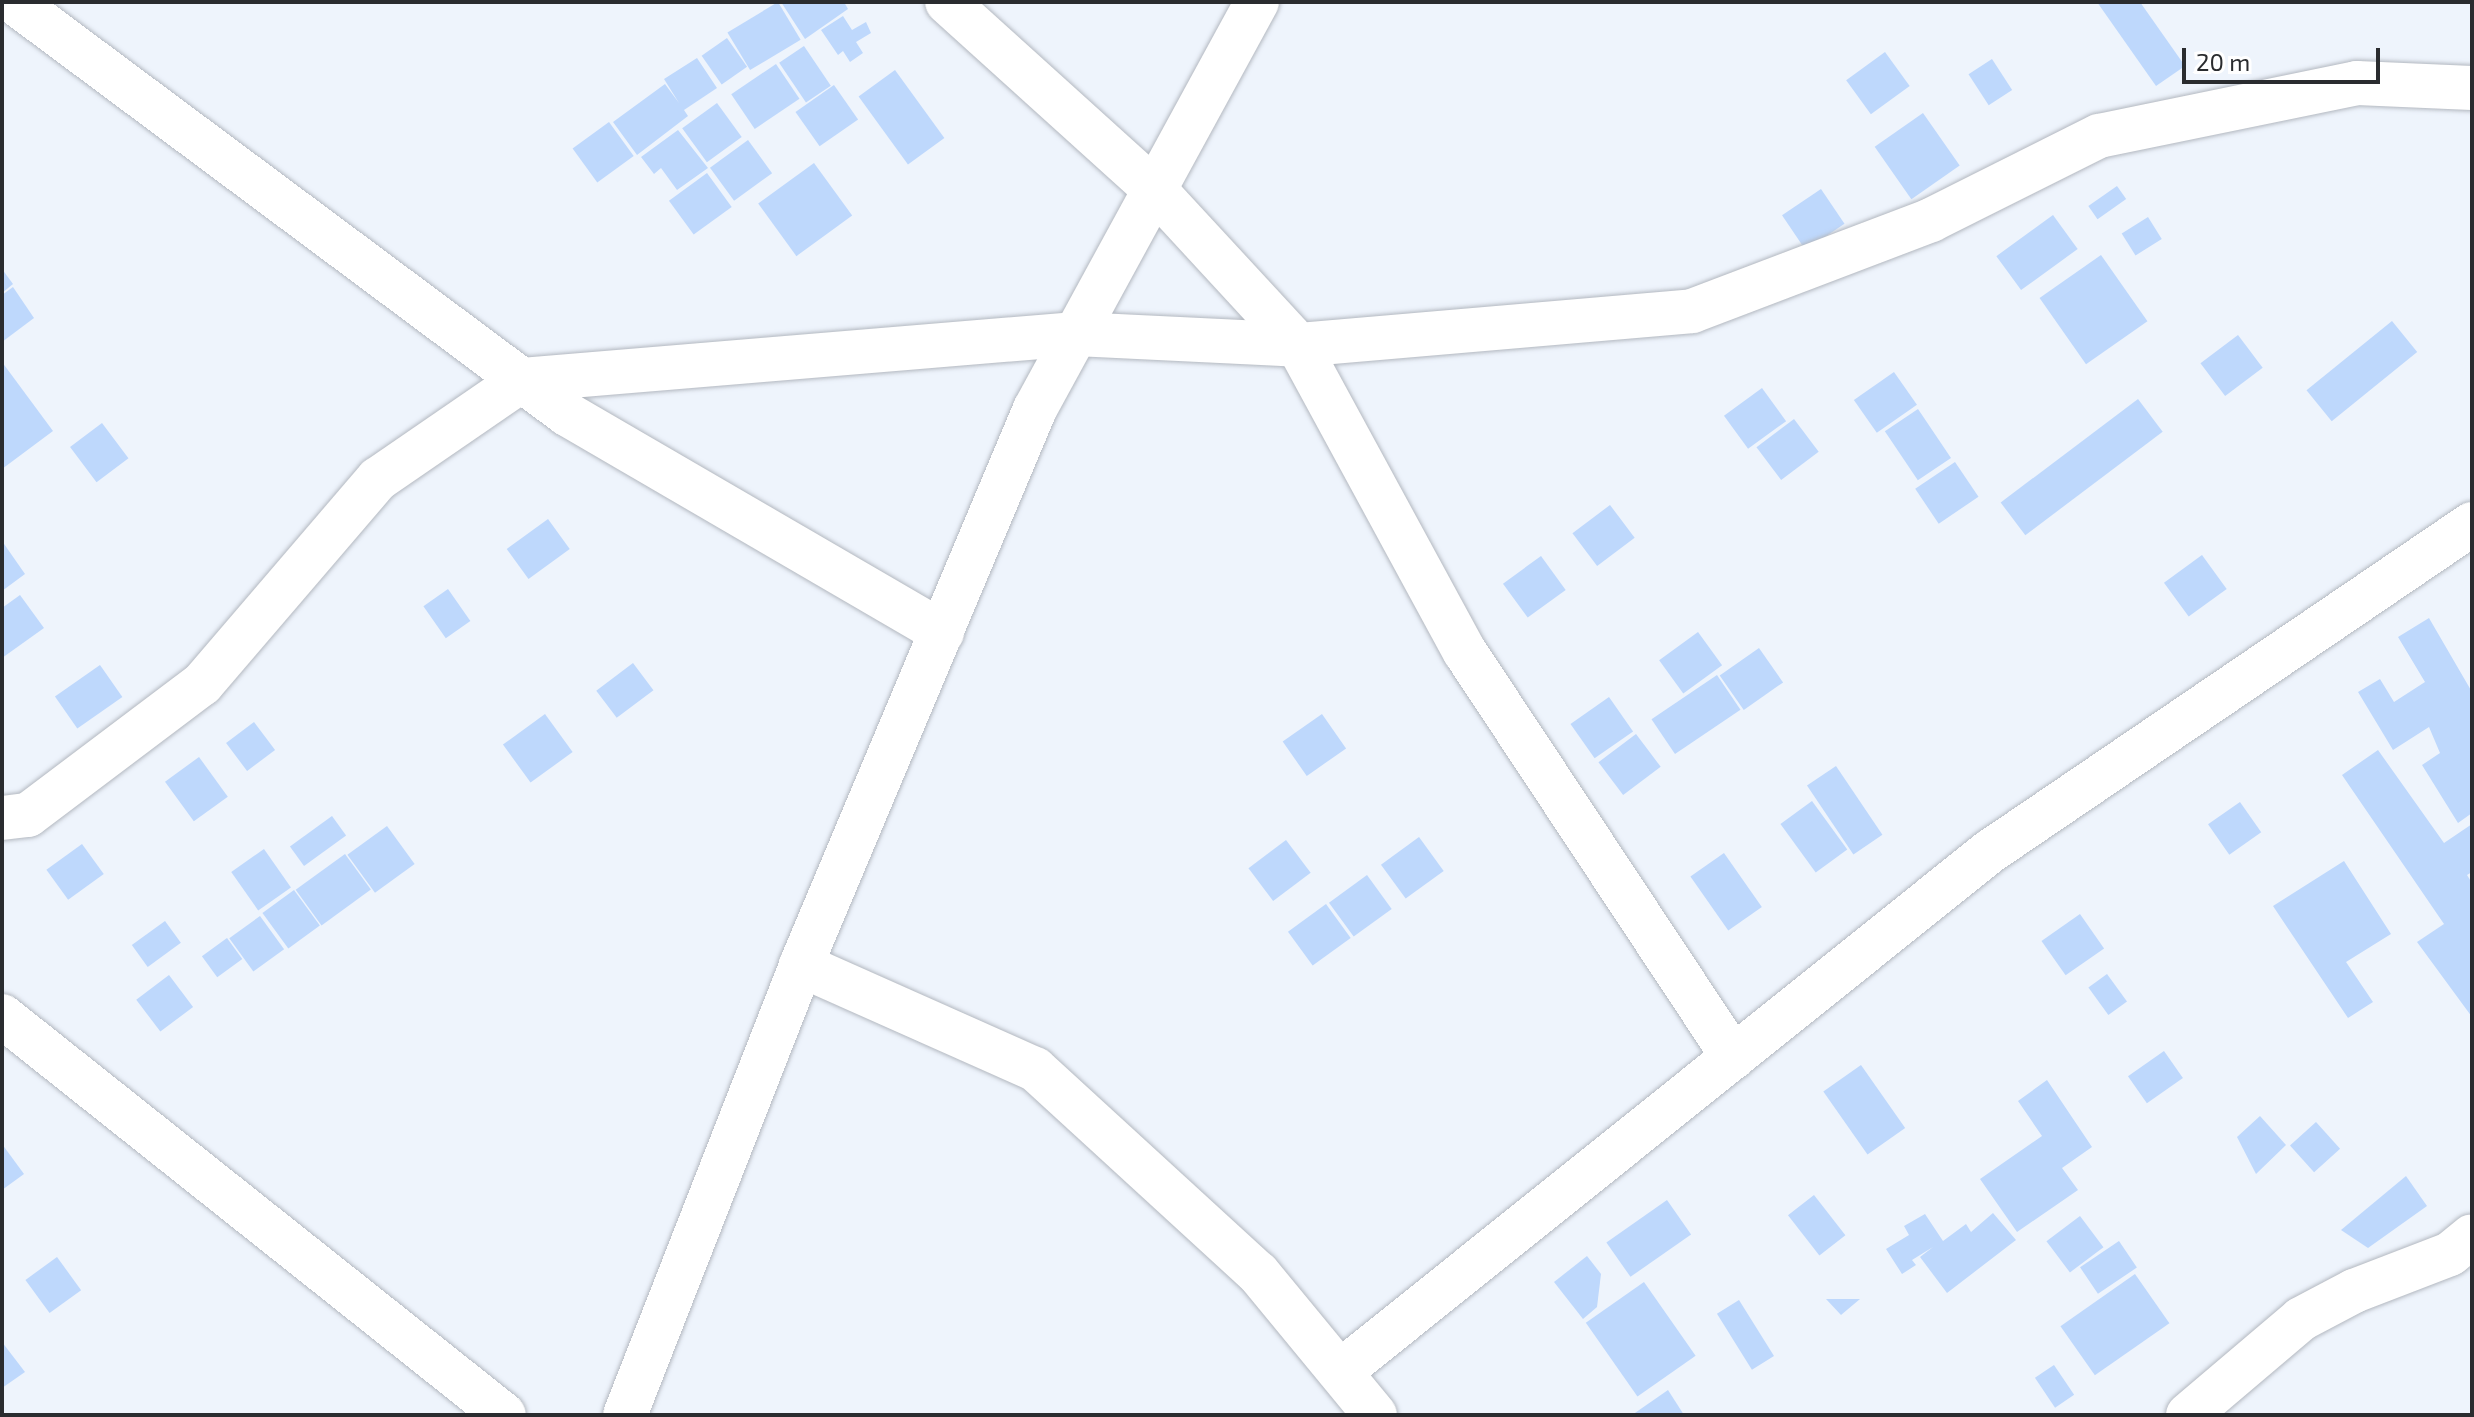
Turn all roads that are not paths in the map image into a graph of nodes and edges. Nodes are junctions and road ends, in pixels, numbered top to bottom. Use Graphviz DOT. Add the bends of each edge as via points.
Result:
graph roads {
  1 [pos="947,2"];
  2 [pos="1257,2"];
  3 [pos="24,5"];
  4 [pos="2472,88"];
  5 [pos="1155,190"];
  6 [pos="1076,334"];
  7 [pos="1298,345"];
  8 [pos="522,380"];
  9 [pos="2466,541"];
  10 [pos="942,632"];
  11 [pos="2,818"];
  12 [pos="801,965"];
  13 [pos="2,1016"];
  14 [pos="1733,1057"];
  15 [pos="2472,1236"];
  16 [pos="1341,1371"];
  17 [pos="504,1415"];
  18 [pos="625,1415"];
  19 [pos="1375,1415"];
  20 [pos="2188,1415"];
  1 -- 5 [label="street"];
  2 -- 5 [label="street"];
  3 -- 8 [label="street"];
  4 -- 7 [label="street" via="2357,83 2099,136 1931,220 1692,311"];
  5 -- 6 [label="street"];
  5 -- 7 [label="street"];
  6 -- 7 [label="street"];
  6 -- 8 [label="street"];
  6 -- 10 [label="street" via="1035,409"];
  7 -- 14 [label="street" via="1465,652"];
  8 -- 10 [label="street" via="567,414"];
  8 -- 11 [label="street" via="378,479 202,684 28,815"];
  9 -- 14 [label="street" via="1989,852"];
  10 -- 12 [label="street"];
  12 -- 16 [label="street" via="1035,1069 1258,1273"];
  12 -- 18 [label="street"];
  13 -- 17 [label="street"];
  14 -- 16 [label="street"];
  15 -- 20 [label="street" via="2450,1254 2354,1291 2301,1319"];
  16 -- 19 [label="street"];
}
